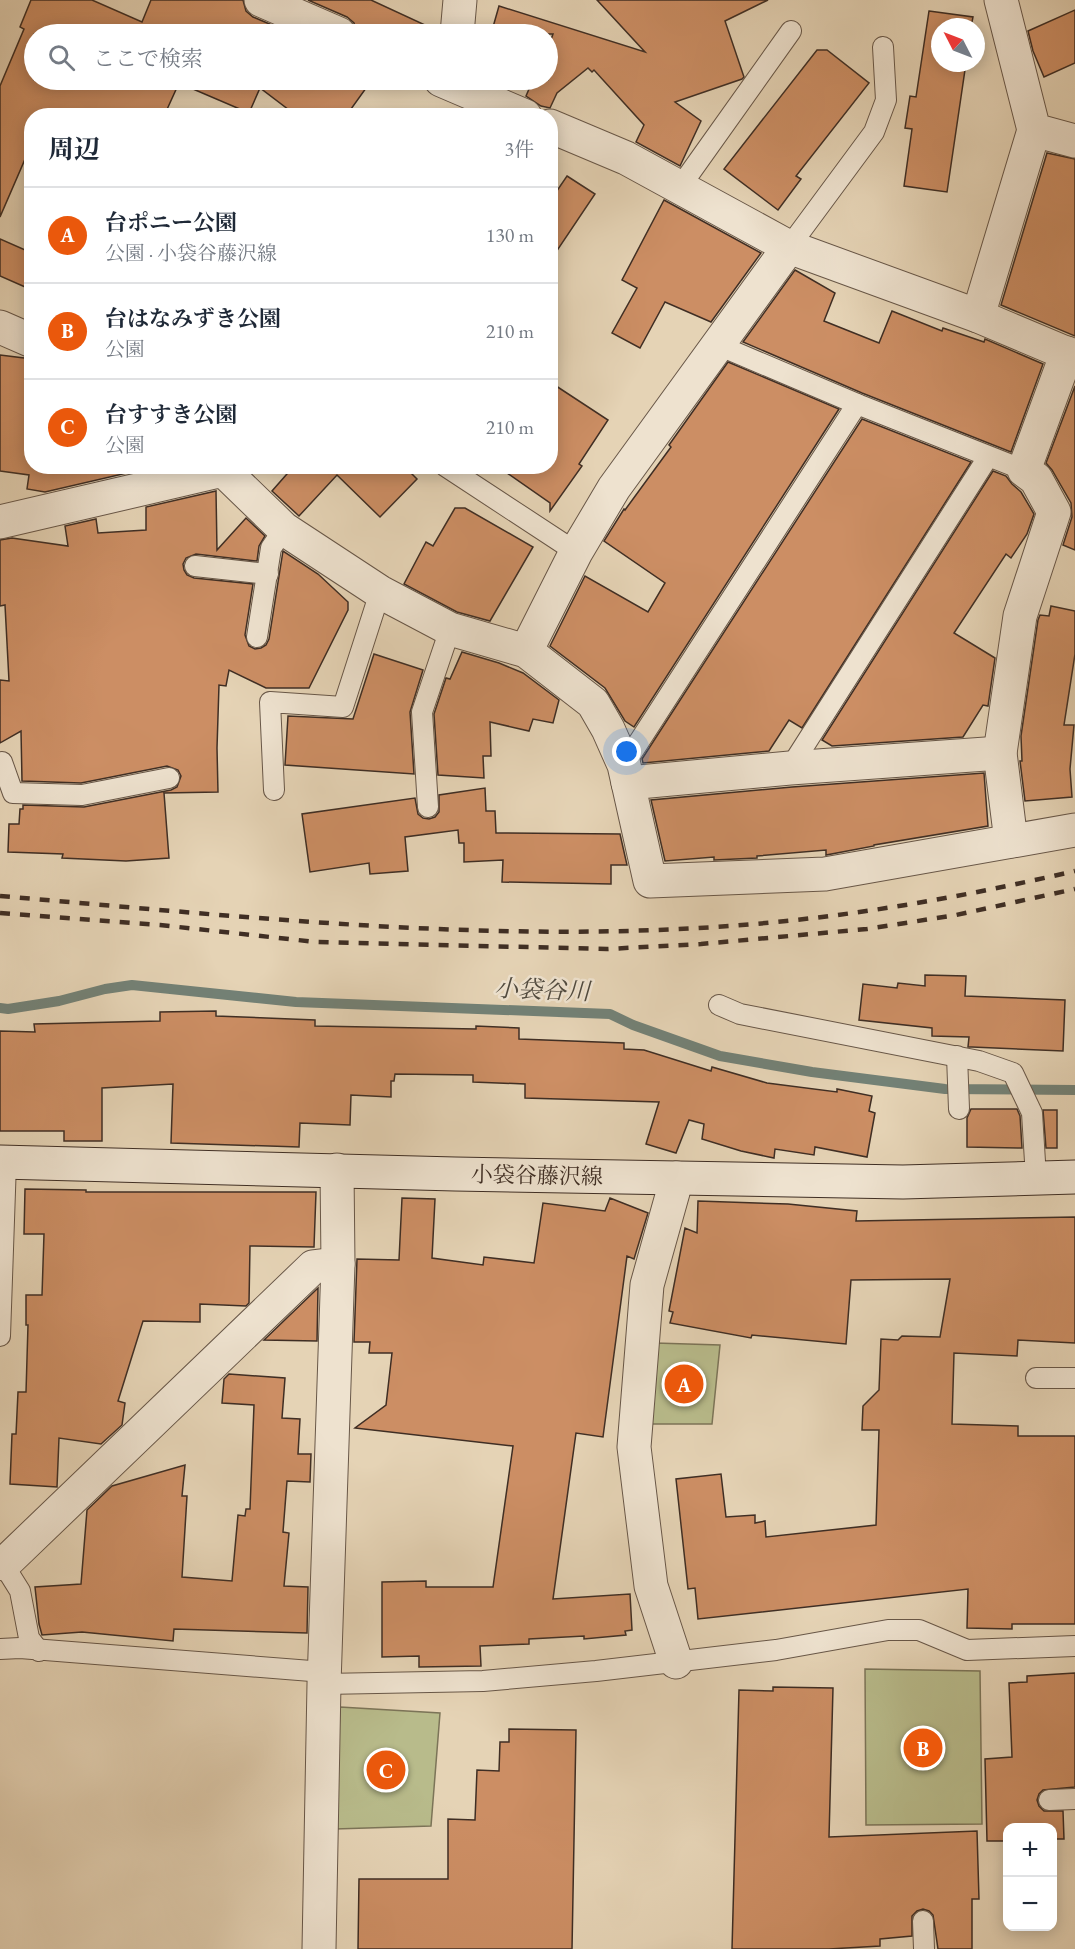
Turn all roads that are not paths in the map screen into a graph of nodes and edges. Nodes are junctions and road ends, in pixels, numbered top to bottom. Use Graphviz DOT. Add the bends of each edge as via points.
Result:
graph roads {
  1 [pos="261,0"];
  2 [pos="460,0"];
  3 [pos="1001,0"];
  4 [pos="316,24"];
  5 [pos="458,24"];
  6 [pos="791,31"];
  7 [pos="883,47"];
  8 [pos="469,90"];
  9 [pos="508,108"];
  10 [pos="558,129"];
  11 [pos="1034,130"];
  12 [pos="1075,141"];
  13 [pos="680,187"];
  14 [pos="789,247"];
  15 [pos="978,316"];
  16 [pos="0,327"];
  17 [pos="24,338"];
  18 [pos="718,345"];
  19 [pos="1071,355"];
  20 [pos="857,404"];
  21 [pos="988,456"];
  22 [pos="1024,470"];
  23 [pos="197,474"];
  24 [pos="228,474"];
  25 [pos="457,474"];
  26 [pos="0,522"];
  27 [pos="284,529"];
  28 [pos="576,552"];
  29 [pos="195,566"];
  30 [pos="268,574"];
  31 [pos="380,592"];
  32 [pos="450,629"];
  33 [pos="257,637"];
  34 [pos="526,651"];
  35 [pos="999,753"];
  36 [pos="0,763"];
  37 [pos="790,768"];
  38 [pos="626,774"];
  39 [pos="169,778"];
  40 [pos="274,790"];
  41 [pos="428,807"];
  42 [pos="1075,830"];
  43 [pos="1011,841"];
  44 [pos="719,1005"];
  45 [pos="957,1056"];
  46 [pos="959,1109"];
  47 [pos="3,1162"];
  48 [pos="337,1170"];
  49 [pos="1075,1177"];
  50 [pos="677,1178"];
  51 [pos="1036,1178"];
  52 [pos="338,1264"];
  53 [pos="0,1336"];
  54 [pos="1036,1378"];
  55 [pos="1075,1378"];
  56 [pos="2,1561"];
  57 [pos="1075,1646"];
  58 [pos="0,1649"];
  59 [pos="39,1650"];
  60 [pos="676,1662"];
  61 [pos="324,1678"];
  62 [pos="1075,1799"];
  63 [pos="1049,1800"];
  64 [pos="923,1921"];
  65 [pos="319,1949"];
  66 [pos="924,1949"];
  1 -- 4 [label="street"];
  2 -- 5 [label="street"];
  3 -- 11 [label="street"];
  6 -- 13 [label="lane"];
  7 -- 14 [label="lane" via="886,100 874,132"];
  8 -- 9 [label="street"];
  10 -- 13 [label="street" via="626,158"];
  11 -- 12 [label="street"];
  11 -- 15 [label="street"];
  13 -- 14 [label="street"];
  14 -- 15 [label="street"];
  14 -- 18 [label="street"];
  15 -- 19 [label="street"];
  16 -- 17 [label="street"];
  18 -- 20 [label="lane"];
  18 -- 28 [label="street" via="614,488"];
  19 -- 22 [label="street"];
  20 -- 21 [label="lane"];
  20 -- 38 [label="lane"];
  21 -- 22 [label="lane"];
  21 -- 37 [label="lane"];
  22 -- 35 [label="street" via="1036,479 1054,512 1020,616"];
  23 -- 26 [label="street"];
  24 -- 27 [label="street"];
  25 -- 28 [label="lane"];
  27 -- 30 [label="lane" via="271,549"];
  27 -- 31 [label="street"];
  28 -- 34 [label="street"];
  29 -- 30 [label="lane"];
  30 -- 33 [label="lane"];
  31 -- 32 [label="street"];
  31 -- 40 [label="lane" via="343,707 270,702"];
  32 -- 34 [label="street"];
  32 -- 41 [label="lane" via="422,712"];
  34 -- 38 [label="street" via="593,703"];
  35 -- 37 [label="street"];
  35 -- 43 [label="street"];
  36 -- 39 [label="lane" via="13,793 82,795"];
  37 -- 38 [label="street"];
  38 -- 43 [label="street" via="650,882 825,874"];
  42 -- 43 [label="street"];
  44 -- 45 [label="lane" via="740,1014"];
  45 -- 46 [label="lane"];
  45 -- 51 [label="lane" via="1013,1073 1032,1113"];
  47 -- 48 [label="street, 小袋谷藤沢線"];
  47 -- 53 [label="lane"];
  48 -- 50 [label="street, 小袋谷藤沢線"];
  48 -- 52 [label="street"];
  49 -- 51 [label="street, 小袋谷藤沢線"];
  50 -- 51 [label="street, 小袋谷藤沢線" via="903,1182"];
  50 -- 60 [label="street" via="647,1285 634,1447 651,1586"];
  52 -- 56 [label="street" via="313,1267"];
  52 -- 61 [label="street"];
  54 -- 55 [label="lane"];
  56 -- 59 [label="lane" via="20,1591 29,1638"];
  57 -- 60 [label="lane" via="967,1650 919,1630 888,1629 776,1650"];
  58 -- 59 [label="lane"];
  59 -- 61 [label="lane"];
  60 -- 61 [label="lane" via="483,1681"];
  61 -- 65 [label="street"];
  62 -- 63 [label="lane"];
  64 -- 66 [label="lane"];
}
